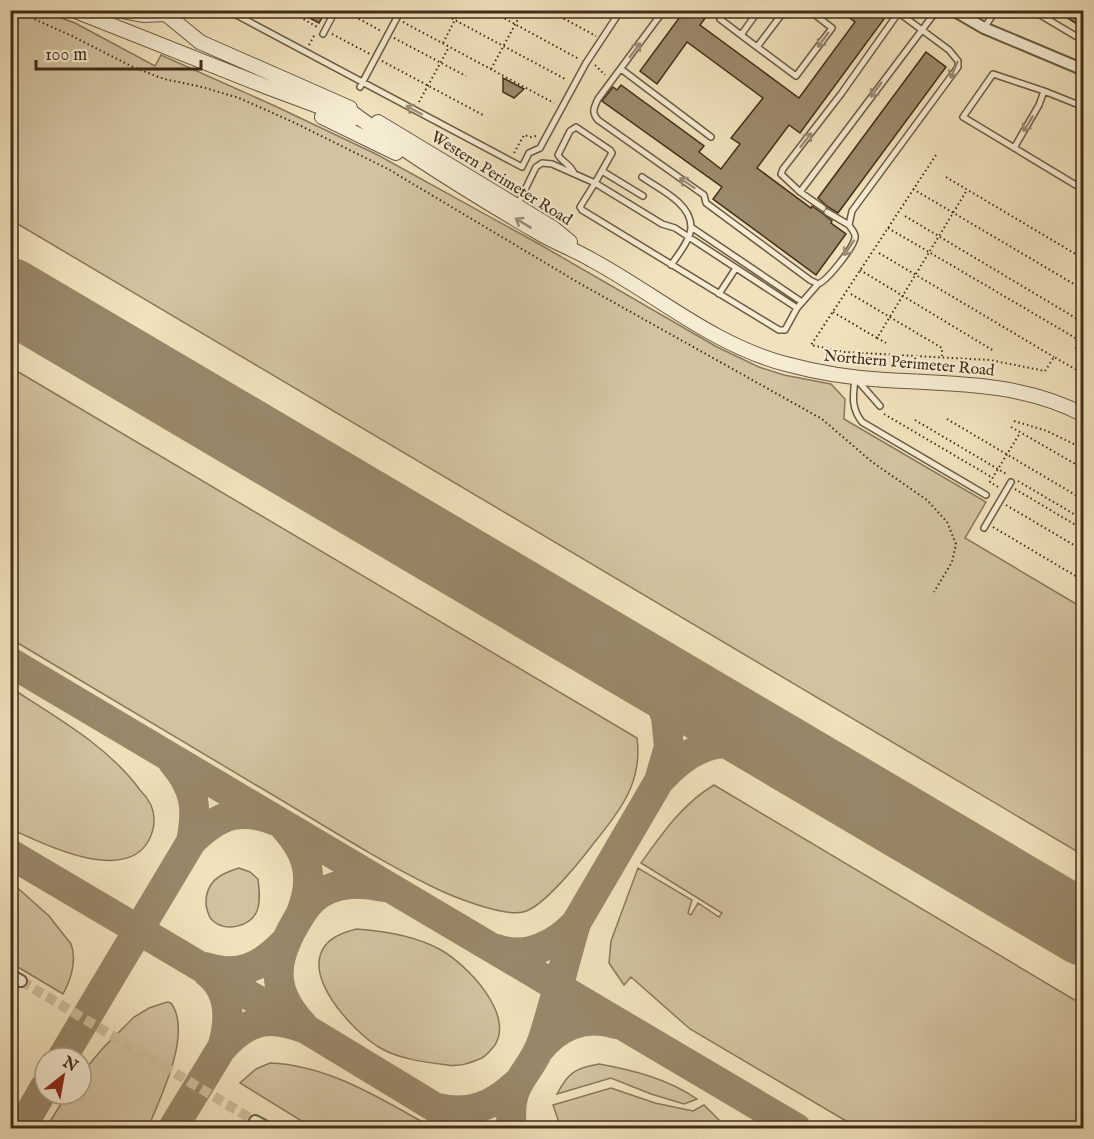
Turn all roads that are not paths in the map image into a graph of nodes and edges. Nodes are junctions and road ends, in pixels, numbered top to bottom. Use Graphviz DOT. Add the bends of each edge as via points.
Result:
graph roads {
  1 [pos="73,10"];
  2 [pos="117,10"];
  3 [pos="227,10"];
  4 [pos="400,10"];
  5 [pos="664,10"];
  6 [pos="785,10"];
  7 [pos="809,10"];
  8 [pos="937,10"];
  9 [pos="996,10"];
  10 [pos="1032,10"];
  11 [pos="335,11"];
  12 [pos="607,11"];
  13 [pos="898,11"];
  14 [pos="167,12"];
  15 [pos="620,12"];
  16 [pos="757,12"];
  17 [pos="958,12"];
  18 [pos="720,19"];
  19 [pos="984,28"];
  20 [pos="922,30"];
  21 [pos="323,34"];
  22 [pos="741,35"];
  23 [pos="1083,41"];
  24 [pos="757,47"];
  25 [pos="621,69"];
  26 [pos="1083,70"];
  27 [pos="361,85"];
  28 [pos="267,87"];
  29 [pos="1044,91"];
  30 [pos="342,105"];
  31 [pos="1083,107"];
  32 [pos="363,122"];
  33 [pos="390,129"];
  34 [pos="711,137"];
  35 [pos="1014,148"];
  36 [pos="602,171"];
  37 [pos="574,174"];
  38 [pos="642,177"];
  39 [pos="450,179"];
  40 [pos="595,183"];
  41 [pos="1083,190"];
  42 [pos="800,192"];
  43 [pos="642,196"];
  44 [pos="517,206"];
  45 [pos="849,225"];
  46 [pos="691,227"];
  47 [pos="688,237"];
  48 [pos="593,260"];
  49 [pos="671,265"];
  50 [pos="736,268"];
  51 [pos="818,284"];
  52 [pos="719,294"];
  53 [pos="802,302"];
  54 [pos="797,308"];
  55 [pos="732,344"];
  56 [pos="855,377"];
  57 [pos="881,409"];
  58 [pos="1083,415"];
  59 [pos="1014,482"];
  60 [pos="986,495"];
  61 [pos="984,528"];
  62 [pos="255,1121"];
  63 [pos="268,1128"];
  1 -- 28 [label="street, Western Perimeter Road"];
  2 -- 14 [label="street, Western Perimeter Road" via="143,15"];
  3 -- 27 [label="lane"];
  4 -- 27 [label="lane"];
  25 -- 5 [label="lane, one-way"];
  6 -- 24 [label="lane"];
  7 -- 24 [label="lane, one-way" via="832,28 796,76"];
  8 -- 20 [label="lane"];
  9 -- 19 [label="lane"];
  10 -- 23 [label="lane"];
  11 -- 21 [label="lane"];
  12 -- 15 [label="lane"];
  13 -- 20 [label="lane"];
  42 -- 13 [label="lane, one-way" via="784,179 783,169"];
  14 -- 30 [label="street, Western Perimeter Road" via="200,42"];
  15 -- 27 [label="lane, one-way" via="560,104 540,148 530,153 522,167"];
  16 -- 22 [label="lane"];
  17 -- 19 [label="street"];
  18 -- 22 [label="lane"];
  19 -- 26 [label="street"];
  20 -- 42 [label="lane, one-way"];
  20 -- 45 [label="lane, one-way" via="955,56 958,67 852,211"];
  22 -- 24 [label="lane"];
  25 -- 34 [label="lane"];
  51 -- 25 [label="lane, one-way" via="706,203 705,195 598,120 592,110"];
  28 -- 32 [label="street, Western Perimeter Road"];
  28 -- 39 [label="street, Western Perimeter Road"];
  29 -- 31 [label="lane"];
  29 -- 35 [label="lane, one-way"];
  29 -- 35 [label="lane" via="993,74 963,117"];
  30 -- 32 [label="street, Western Perimeter Road"];
  30 -- 33 [label="street, Western Perimeter Road"];
  32 -- 33 [label="street, Western Perimeter Road"];
  32 -- 39 [label="street, Western Perimeter Road"];
  33 -- 44 [label="street, Western Perimeter Road"];
  35 -- 41 [label="lane"];
  36 -- 37 [label="lane" via="612,156 610,150 576,127 558,155"];
  36 -- 40 [label="lane"];
  36 -- 43 [label="lane"];
  37 -- 40 [label="lane"];
  37 -- 44 [label="lane" via="552,164 538,165"];
  38 -- 46 [label="lane" via="675,199"];
  48 -- 39 [label="street, Western Perimeter Road, one-way" via="541,234"];
  40 -- 47 [label="lane"];
  40 -- 49 [label="lane" via="580,207 582,210"];
  42 -- 45 [label="lane"];
  44 -- 48 [label="street, Western Perimeter Road"];
  45 -- 51 [label="lane, one-way" via="854,241 827,279"];
  46 -- 47 [label="lane"];
  46 -- 53 [label="lane"];
  47 -- 49 [label="lane"];
  47 -- 50 [label="lane"];
  48 -- 55 [label="street, Western Perimeter Road"];
  49 -- 52 [label="lane"];
  50 -- 52 [label="lane"];
  50 -- 54 [label="lane"];
  51 -- 53 [label="lane"];
  52 -- 54 [label="lane" via="779,330 784,330"];
  53 -- 54 [label="lane"];
  55 -- 56 [label="street, Northern Perimeter Road" via="785,364"];
  56 -- 57 [label="lane"];
  56 -- 58 [label="street, Northern Perimeter Road" via="981,385 1026,393"];
  56 -- 60 [label="lane" via="852,401 862,422"];
  59 -- 61 [label="lane"];
  62 -- 63 [label="street"];
}
